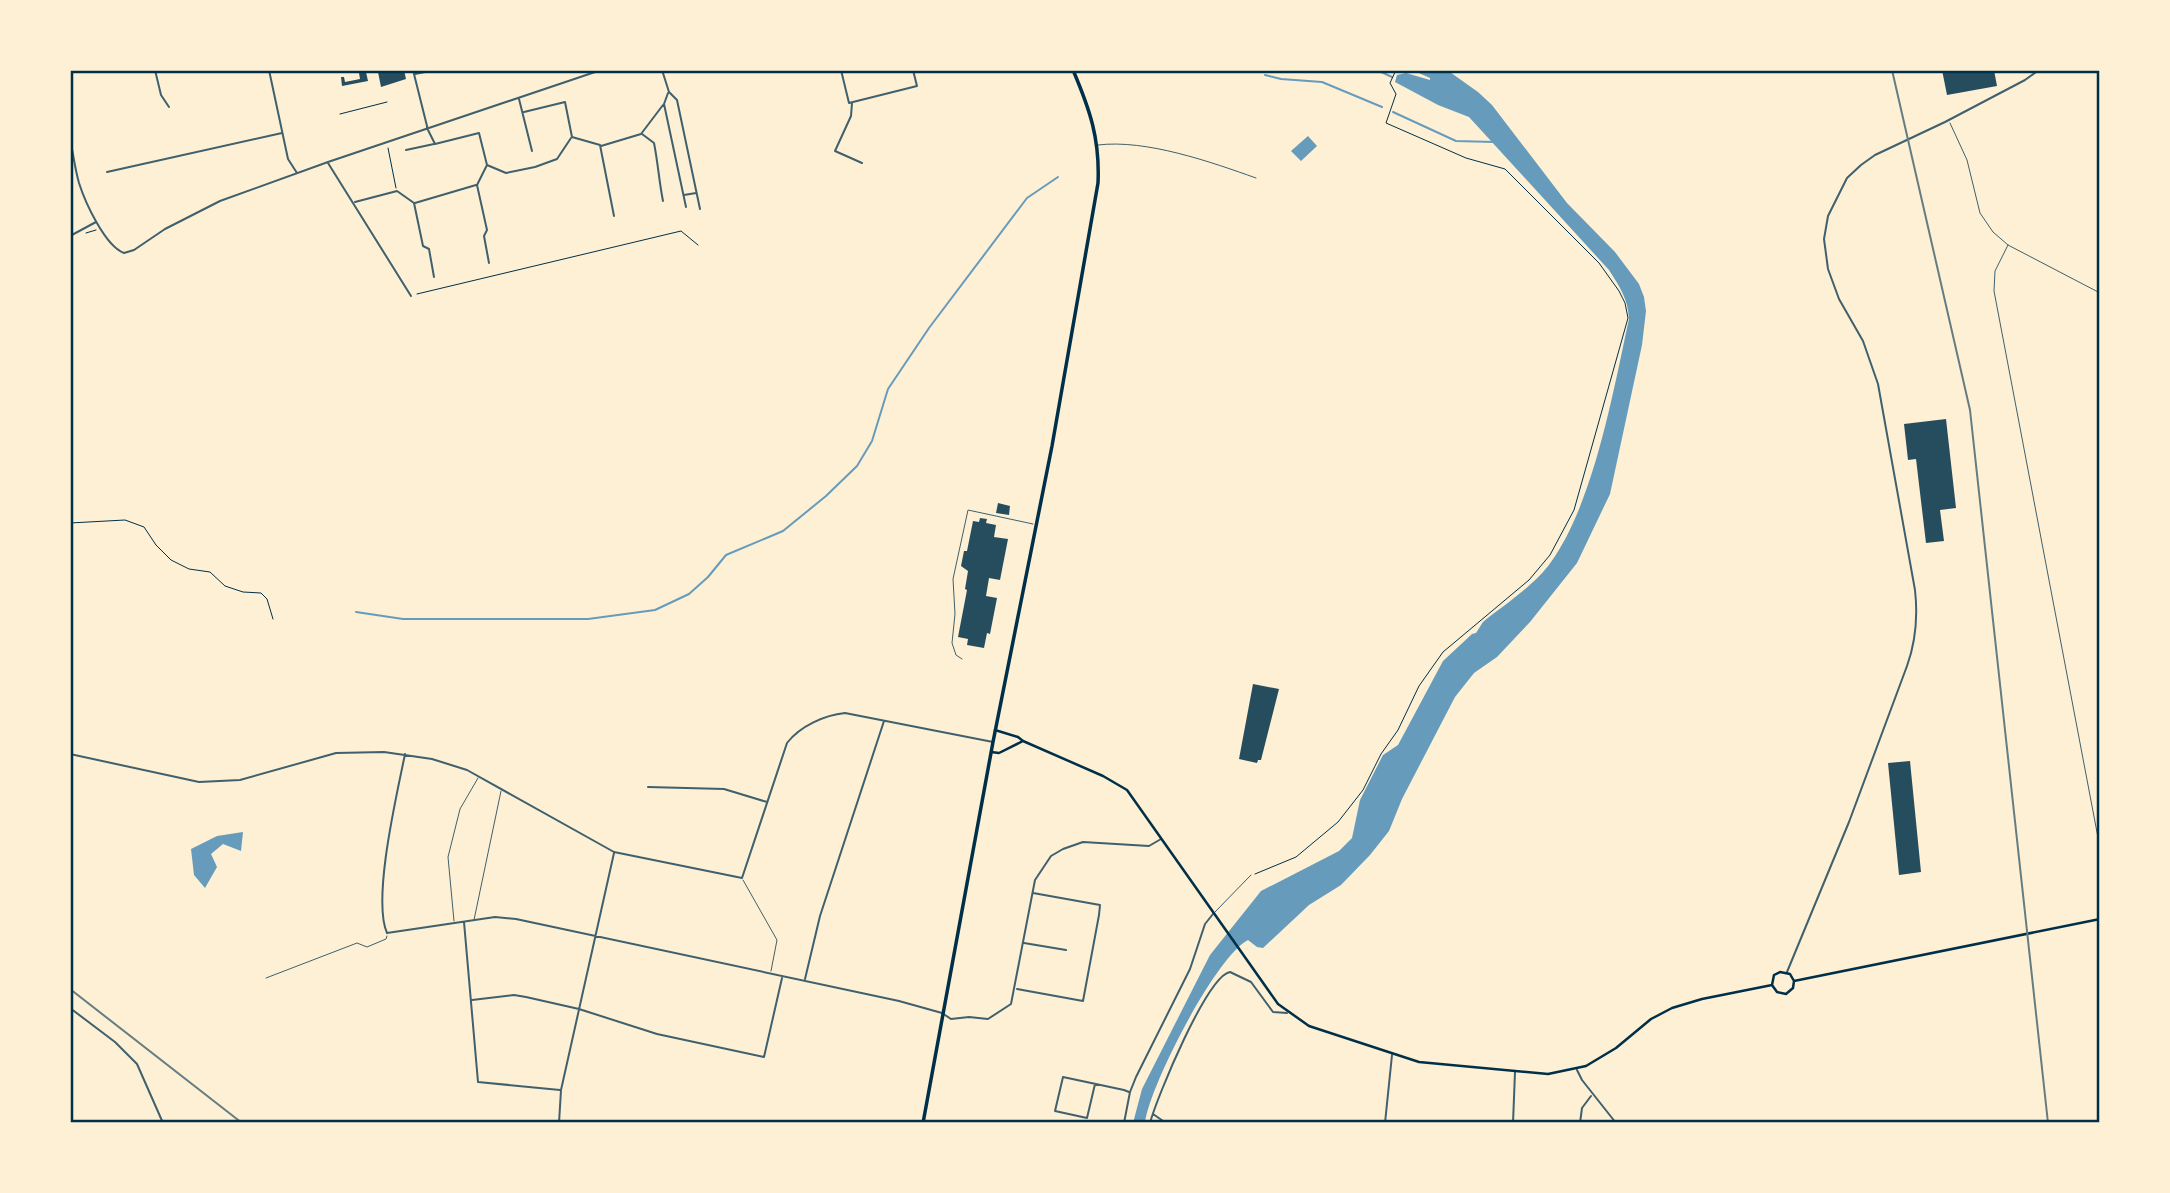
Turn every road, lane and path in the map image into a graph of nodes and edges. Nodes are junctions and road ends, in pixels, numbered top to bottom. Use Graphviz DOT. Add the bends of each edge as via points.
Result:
graph roads {
  1 [pos="155,70"];
  2 [pos="269,70"];
  3 [pos="413,70"];
  4 [pos="435,70"];
  5 [pos="601,70"];
  6 [pos="663,70"];
  7 [pos="841,70"];
  8 [pos="913,70"];
  9 [pos="1073,70"];
  10 [pos="1396,70"];
  11 [pos="2039,70"];
  12 [pos="414,75"];
  13 [pos="669,92"];
  14 [pos="519,99"];
  15 [pos="387,102"];
  16 [pos="850,103"];
  17 [pos="664,104"];
  18 [pos="169,107"];
  19 [pos="524,112"];
  20 [pos="340,114"];
  21 [pos="1949,120"];
  22 [pos="428,130"];
  23 [pos="282,133"];
  24 [pos="641,134"];
  25 [pos="572,137"];
  26 [pos="70,138"];
  27 [pos="387,142"];
  28 [pos="435,144"];
  29 [pos="600,145"];
  30 [pos="1098,145"];
  31 [pos="406,150"];
  32 [pos="532,151"];
  33 [pos="328,162"];
  34 [pos="862,163"];
  35 [pos="487,165"];
  36 [pos="107,172"];
  37 [pos="298,174"];
  38 [pos="1256,178"];
  39 [pos="477,185"];
  40 [pos="397,191"];
  41 [pos="697,193"];
  42 [pos="684,195"];
  43 [pos="663,201"];
  44 [pos="354,202"];
  45 [pos="414,203"];
  46 [pos="686,207"];
  47 [pos="700,209"];
  48 [pos="614,216"];
  49 [pos="96,222"];
  50 [pos="101,228"];
  51 [pos="84,233"];
  52 [pos="70,236"];
  53 [pos="698,245"];
  54 [pos="2008,245"];
  55 [pos="489,263"];
  56 [pos="434,277"];
  57 [pos="2100,293"];
  58 [pos="411,296"];
  59 [pos="70,523"];
  60 [pos="1037,524"];
  61 [pos="273,619"];
  62 [pos="962,659"];
  63 [pos="885,720"];
  64 [pos="995,730"];
  65 [pos="1023,741"];
  66 [pos="993,742"];
  67 [pos="991,752"];
  68 [pos="70,754"];
  69 [pos="405,754"];
  70 [pos="479,776"];
  71 [pos="648,787"];
  72 [pos="501,789"];
  73 [pos="768,803"];
  74 [pos="1162,838"];
  75 [pos="2100,848"];
  76 [pos="614,852"];
  77 [pos="1251,875"];
  78 [pos="742,878"];
  79 [pos="1032,893"];
  80 [pos="1214,914"];
  81 [pos="2100,919"];
  82 [pos="474,920"];
  83 [pos="464,921"];
  84 [pos="454,923"];
  85 [pos="387,933"];
  86 [pos="596,937"];
  87 [pos="1023,943"];
  88 [pos="1066,950"];
  89 [pos="1787,972"];
  90 [pos="770,974"];
  91 [pos="782,976"];
  92 [pos="266,978"];
  93 [pos="804,981"];
  94 [pos="1794,981"];
  95 [pos="1772,985"];
  96 [pos="1015,989"];
  97 [pos="472,1000"];
  98 [pos="70,1008"];
  99 [pos="579,1009"];
  100 [pos="942,1013"];
  101 [pos="1287,1013"];
  102 [pos="1392,1054"];
  103 [pos="1577,1069"];
  104 [pos="1516,1071"];
  105 [pos="1095,1084"];
  106 [pos="561,1090"];
  107 [pos="1130,1092"];
  108 [pos="1592,1094"];
  109 [pos="1152,1113"];
  110 [pos="163,1123"];
  111 [pos="559,1123"];
  112 [pos="923,1123"];
  113 [pos="967,1123"];
  114 [pos="973,1123"];
  115 [pos="1124,1123"];
  116 [pos="1150,1123"];
  117 [pos="1166,1123"];
  118 [pos="1385,1123"];
  119 [pos="1513,1123"];
  120 [pos="1580,1123"];
  121 [pos="1616,1123"];
  1 -- 18 [label="street"];
  2 -- 23 [label="street"];
  3 -- 12 [label="street"];
  4 -- 12 [label="street"];
  5 -- 14 [label="street"];
  6 -- 13 [label="street"];
  7 -- 16 [label="street"];
  8 -- 16 [label="street" via="917,86"];
  9 -- 30 [label="main road"];
  10 -- 77 [label="path" via="1391,80 1396,94 1386,123 1466,158 1505,169 1599,263 1619,291 1628,318 1574,510 1550,555 1529,580 1443,652 1419,686 1363,790 1338,822 1296,857"];
  11 -- 21 [label="street"];
  12 -- 22 [label="street"];
  13 -- 17 [label="street"];
  13 -- 41 [label="street" via="677,100"];
  14 -- 19 [label="street"];
  14 -- 22 [label="street"];
  15 -- 20 [label="path"];
  16 -- 34 [label="street" via="851,116 835,151"];
  17 -- 24 [label="street"];
  17 -- 42 [label="street"];
  19 -- 25 [label="street" via="565,102"];
  19 -- 32 [label="street"];
  21 -- 54 [label="lane" via="1968,160 1980,213"];
  21 -- 89 [label="street" via="1861,164 1847,178 1828,216 1824,239 1828,268 1878,384 1917,620 1913,651"];
  22 -- 27 [label="street"];
  22 -- 28 [label="street"];
  23 -- 36 [label="street"];
  23 -- 37 [label="street" via="288,159"];
  24 -- 29 [label="street"];
  24 -- 43 [label="street" via="654,143"];
  25 -- 29 [label="street"];
  25 -- 35 [label="street" via="557,159 535,167 506,173"];
  26 -- 49 [label="street" via="79,183"];
  27 -- 33 [label="street"];
  27 -- 40 [label="path"];
  28 -- 31 [label="street"];
  28 -- 35 [label="street" via="479,133"];
  29 -- 48 [label="street"];
  30 -- 38 [label="lane" via="1134,145"];
  30 -- 60 [label="main road" via="1092,226"];
  33 -- 37 [label="street"];
  33 -- 44 [label="street"];
  35 -- 39 [label="street"];
  37 -- 50 [label="street" via="198,211 130,252 115,248"];
  39 -- 45 [label="street"];
  39 -- 55 [label="street"];
  40 -- 44 [label="street"];
  40 -- 45 [label="street"];
  41 -- 42 [label="street"];
  41 -- 47 [label="street"];
  42 -- 46 [label="street"];
  44 -- 58 [label="street"];
  45 -- 56 [label="street"];
  49 -- 50 [label="street"];
  49 -- 52 [label="street"];
  50 -- 51 [label="path"];
  53 -- 58 [label="path" via="681,231"];
  54 -- 57 [label="lane"];
  54 -- 75 [label="lane" via="1995,271 1994,291"];
  59 -- 61 [label="path" via="125,520 144,527 171,560 210,572 225,586 261,593"];
  60 -- 62 [label="lane" via="968,510 953,579 952,643"];
  60 -- 64 [label="main road"];
  63 -- 66 [label="street"];
  63 -- 73 [label="street" via="834,714 800,730 787,743"];
  63 -- 93 [label="street" via="820,916"];
  64 -- 65 [label="main road"];
  64 -- 66 [label="main road"];
  65 -- 67 [label="main road" via="999,753"];
  65 -- 74 [label="main road" via="1122,786"];
  66 -- 67 [label="main road"];
  67 -- 100 [label="main road"];
  68 -- 69 [label="street" via="212,782 240,780 336,753"];
  69 -- 70 [label="street"];
  69 -- 85 [label="street" via="386,864 383,923"];
  70 -- 72 [label="street"];
  70 -- 84 [label="lane" via="460,809 448,857"];
  71 -- 73 [label="street" via="724,789"];
  72 -- 76 [label="street"];
  72 -- 82 [label="lane"];
  73 -- 78 [label="street"];
  74 -- 79 [label="street" via="1149,846 1090,842 1063,849 1042,868"];
  74 -- 80 [label="main road"];
  76 -- 78 [label="street"];
  76 -- 86 [label="street"];
  77 -- 80 [label="lane"];
  78 -- 90 [label="lane" via="777,940"];
  79 -- 87 [label="street"];
  79 -- 96 [label="street" via="1100,905 1083,1001"];
  80 -- 101 [label="main road"];
  80 -- 107 [label="street" via="1205,924 1190,969"];
  81 -- 94 [label="main road"];
  82 -- 83 [label="street"];
  82 -- 86 [label="street" via="516,919"];
  83 -- 84 [label="street"];
  83 -- 97 [label="street"];
  84 -- 85 [label="street"];
  85 -- 92 [label="lane" via="386,939 367,947 357,943"];
  86 -- 90 [label="street"];
  86 -- 99 [label="street"];
  87 -- 88 [label="street"];
  87 -- 96 [label="street"];
  89 -- 94 [label="main road"];
  89 -- 95 [label="main road" via="1774,975"];
  90 -- 91 [label="street"];
  91 -- 93 [label="street"];
  91 -- 99 [label="street" via="764,1056 657,1034"];
  93 -- 100 [label="street"];
  94 -- 95 [label="main road" via="1786,994"];
  95 -- 103 [label="main road" via="1672,1008"];
  96 -- 100 [label="street" via="1011,1004 988,1019 951,1019"];
  97 -- 99 [label="street" via="514,995"];
  97 -- 106 [label="street" via="478,1082"];
  98 -- 110 [label="street" via="137,1064"];
  99 -- 106 [label="street"];
  100 -- 112 [label="main road"];
  101 -- 102 [label="main road" via="1309,1026"];
  101 -- 109 [label="street" via="1273,1012 1251,982 1230,972 1222,975 1170,1067"];
  102 -- 104 [label="main road" via="1419,1062"];
  102 -- 118 [label="street"];
  103 -- 104 [label="main road" via="1548,1074"];
  103 -- 108 [label="street"];
  104 -- 119 [label="street"];
  105 -- 105 [label="street" via="1063,1077 1055,1111 1087,1118"];
  105 -- 107 [label="street"];
  106 -- 111 [label="street"];
  107 -- 115 [label="street"];
  108 -- 120 [label="street" via="1582,1108"];
  108 -- 121 [label="street"];
  109 -- 116 [label="street"];
  109 -- 117 [label="street"];
  113 -- 114 [label="street"];
}
